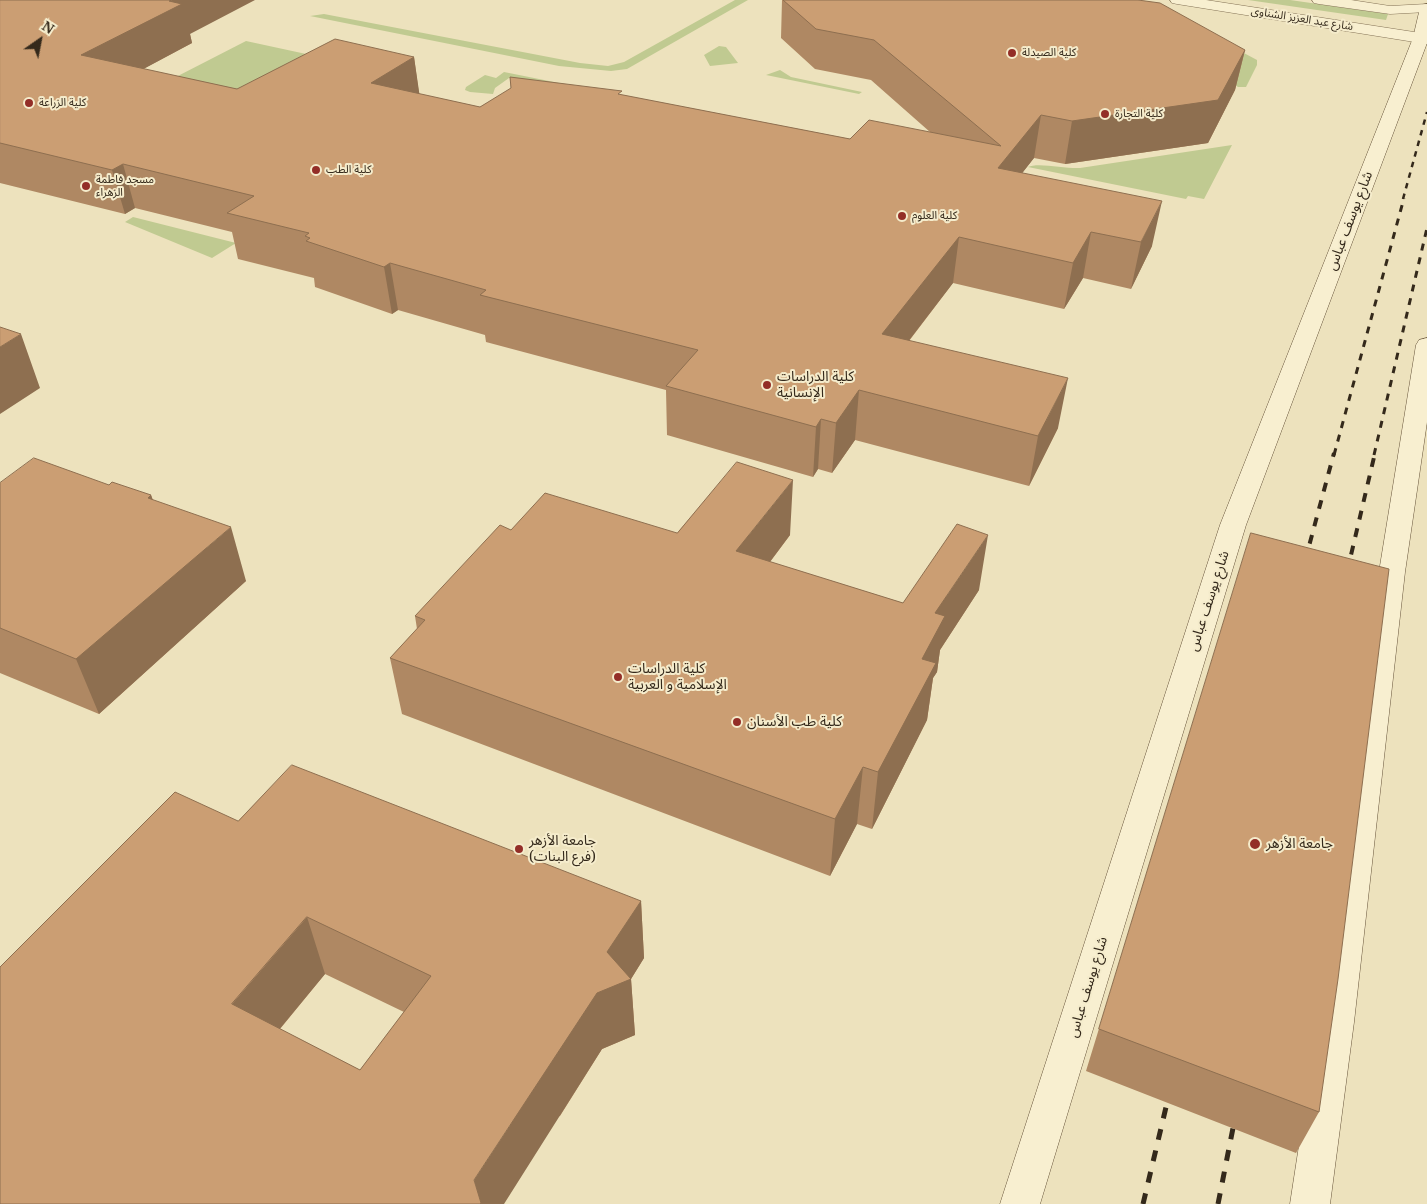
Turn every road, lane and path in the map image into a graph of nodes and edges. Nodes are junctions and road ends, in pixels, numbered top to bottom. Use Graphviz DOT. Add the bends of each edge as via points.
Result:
graph roads {
  1 [pos="1177,0"];
  2 [pos="1319,0"];
  3 [pos="1427,8"];
  4 [pos="1424,39"];
  5 [pos="1427,345"];
  6 [pos="1020,1204"];
  7 [pos="1310,1204"];
  1 -- 4 [label="main road, شارع عبد العزيز الشناوى"];
  2 -- 3 [label="main road, شارع عبد العزيز الشناوى" via="1382,9"];
  3 -- 4 [label="main road, شارع يوسف عباس"];
  4 -- 6 [label="main road, شارع يوسف عباس" via="1233,525"];
  5 -- 7 [label="main road" via="1392,572"];
}
